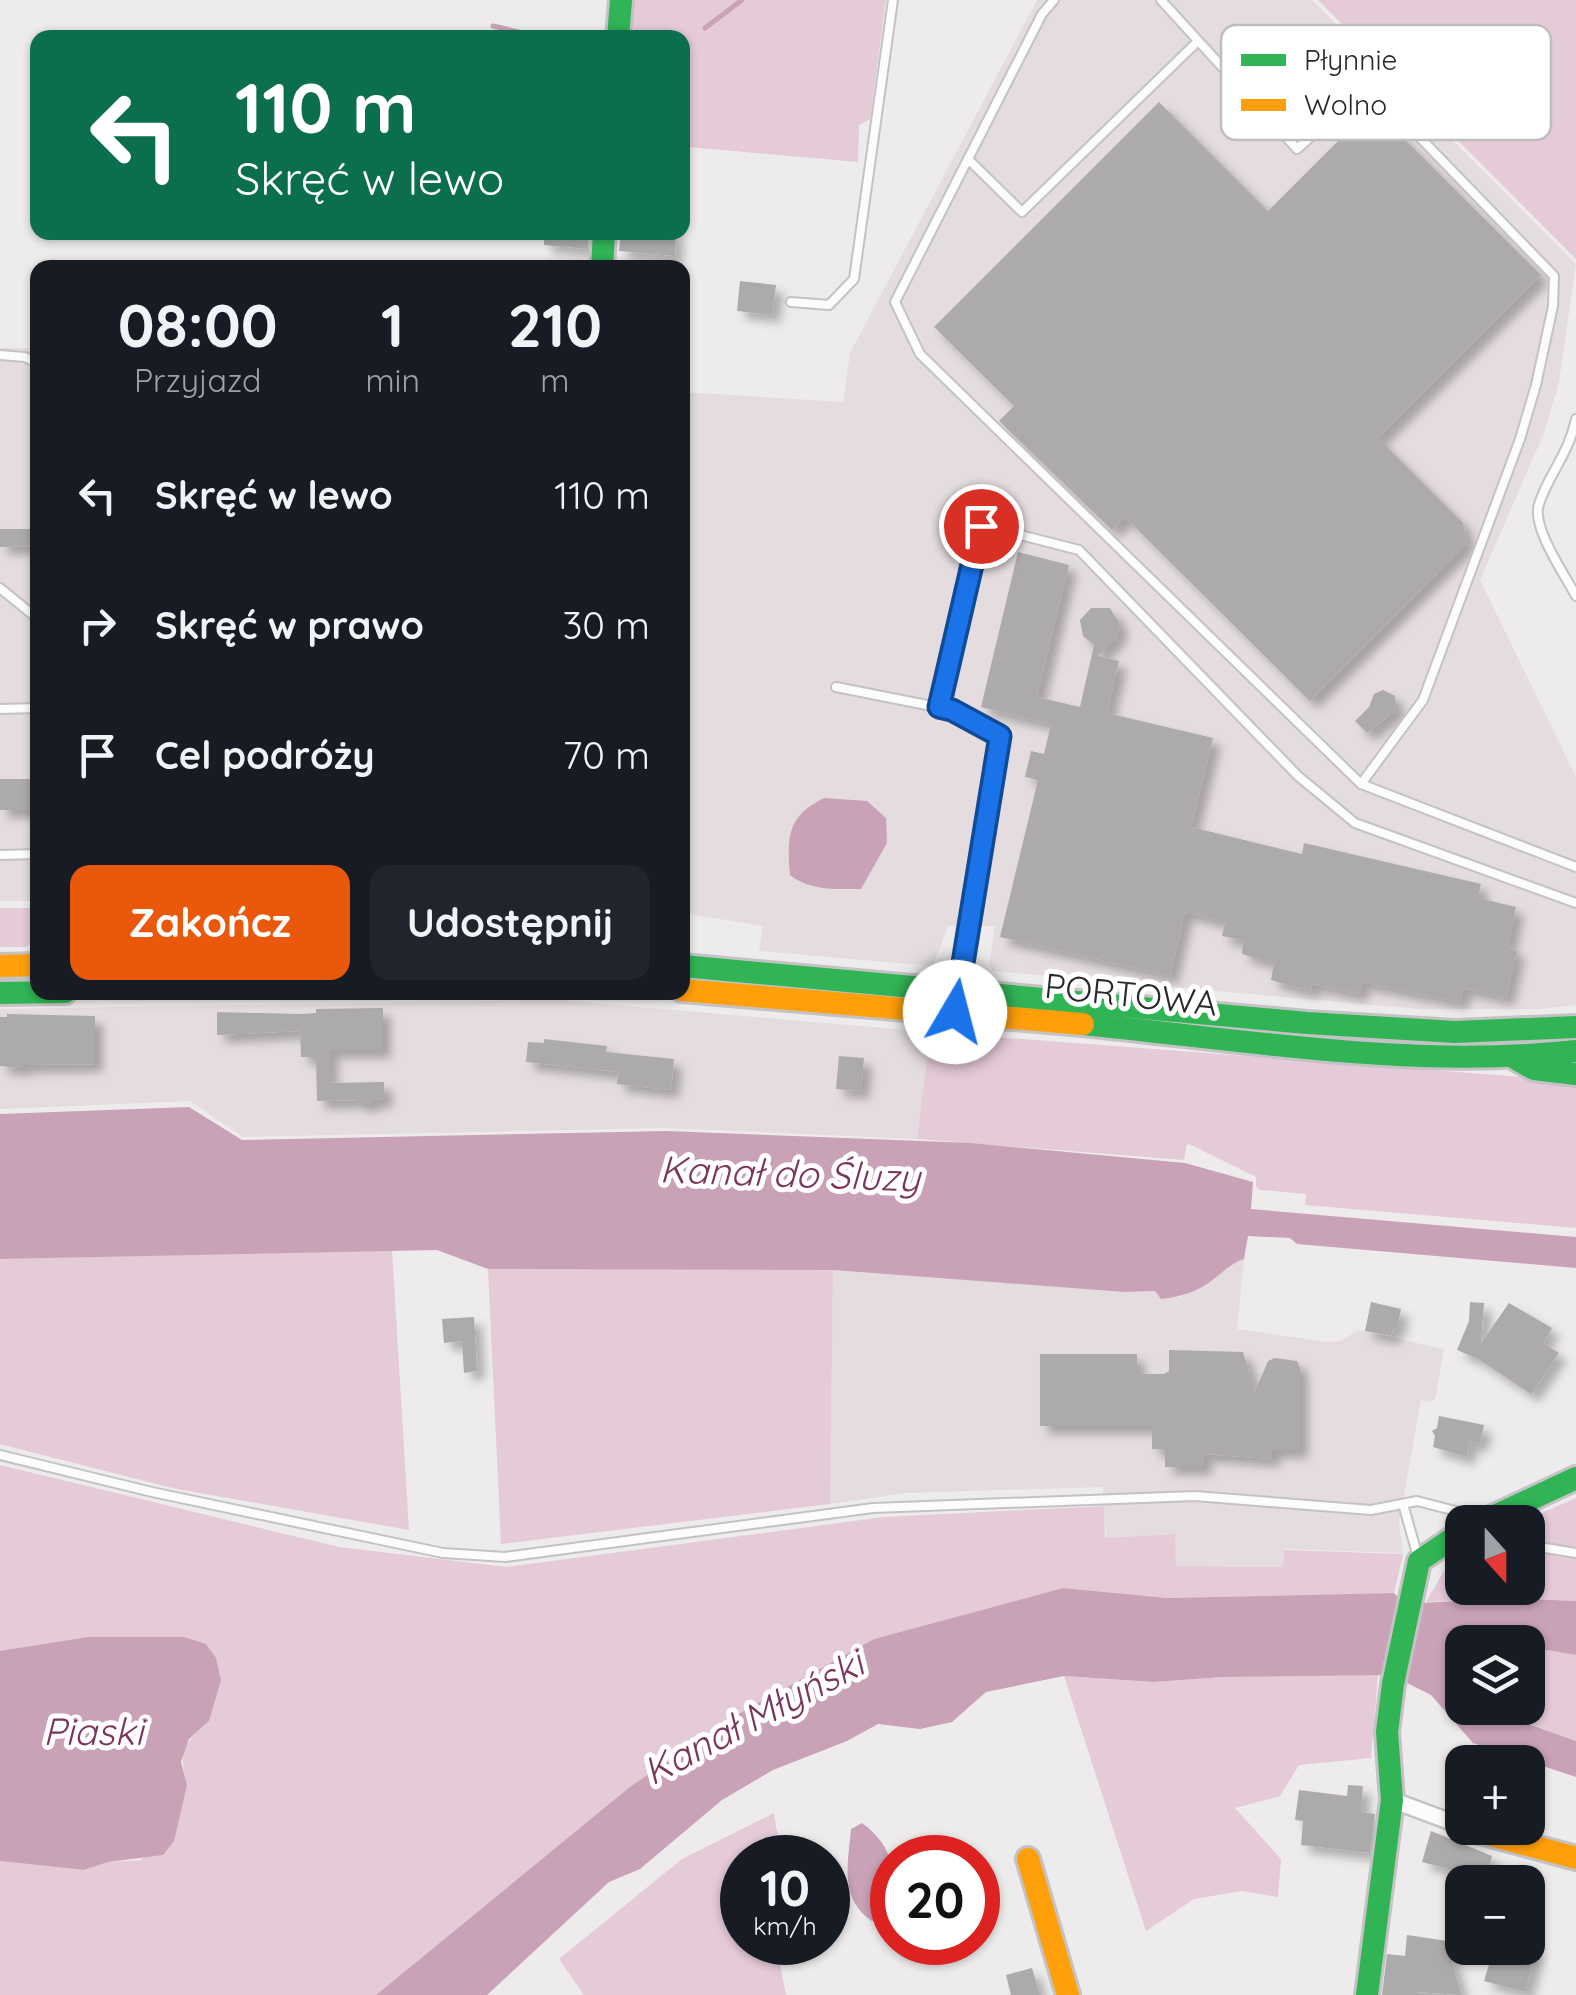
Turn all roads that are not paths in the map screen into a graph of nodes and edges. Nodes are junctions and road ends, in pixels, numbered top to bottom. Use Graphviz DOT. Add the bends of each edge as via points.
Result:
graph roads {
  1 [pos="621,0"];
  2 [pos="893,0"];
  3 [pos="1054,0"];
  4 [pos="1161,0"];
  5 [pos="619,30"];
  6 [pos="1196,42"];
  7 [pos="1221,69"];
  8 [pos="1288,140"];
  9 [pos="1308,140"];
  10 [pos="1422,140"];
  11 [pos="968,159"];
  12 [pos="791,302"];
  13 [pos="0,355"];
  14 [pos="30,360"];
  15 [pos="1576,419"];
  16 [pos="0,588"];
  17 [pos="1576,596"];
  18 [pos="30,612"];
  19 [pos="836,687"];
  20 [pos="939,707"];
  21 [pos="30,708"];
  22 [pos="0,709"];
  23 [pos="1361,784"];
  24 [pos="30,854"];
  25 [pos="0,855"];
  26 [pos="1576,868"];
  27 [pos="1576,904"];
  28 [pos="30,965"];
  29 [pos="0,966"];
  30 [pos="690,967"];
  31 [pos="690,990"];
  32 [pos="0,993"];
  33 [pos="30,993"];
  34 [pos="956,1001"];
  35 [pos="1576,1027"];
  36 [pos="1511,1032"];
  37 [pos="1576,1051"];
  38 [pos="1514,1058"];
  39 [pos="1576,1074"];
  40 [pos="0,1455"];
  41 [pos="1576,1478"];
  42 [pos="1402,1504"];
  43 [pos="1522,1505"];
  44 [pos="1445,1509"];
  45 [pos="1445,1543"];
  46 [pos="1545,1547"];
  47 [pos="1576,1552"];
  48 [pos="1419,1561"];
  49 [pos="1392,1800"];
  50 [pos="1445,1820"];
  51 [pos="1529,1845"];
  52 [pos="1576,1858"];
  53 [pos="1028,1859"];
  54 [pos="1068,1995"];
  55 [pos="1367,1995"];
  1 -- 5 [label="street"];
  2 -- 12 [label="lane" via="854,280 830,306"];
  3 -- 11 [label="lane"];
  4 -- 6 [label="lane"];
  6 -- 7 [label="lane"];
  6 -- 11 [label="lane" via="1022,212"];
  8 -- 9 [label="lane" via="1297,150"];
  10 -- 23 [label="lane" via="1554,276 1553,306 1520,439 1423,700"];
  11 -- 23 [label="lane" via="895,302 920,354"];
  13 -- 14 [label="lane"];
  15 -- 17 [label="lane" via="1570,446 1538,506 1542,533"];
  16 -- 18 [label="lane"];
  19 -- 20 [label="lane"];
  20 -- 27 [label="lane" via="981,526 1080,550 1298,776 1355,823"];
  20 -- 34 [label="lane" via="1000,736"];
  21 -- 22 [label="lane"];
  23 -- 26 [label="lane"];
  24 -- 25 [label="lane"];
  28 -- 29 [label="street"];
  30 -- 34 [label="street, PORTOWA"];
  31 -- 34 [label="street, PORTOWA"];
  32 -- 33 [label="street"];
  34 -- 36 [label="street, PORTOWA"];
  34 -- 38 [label="street, PORTOWA" via="1425,1057"];
  35 -- 36 [label="street, PORTOWA"];
  36 -- 38 [label="street"];
  37 -- 38 [label="street, PORTOWA"];
  38 -- 39 [label="street" via="1534,1069"];
  40 -- 42 [label="lane" via="443,1553 505,1556 873,1508 1194,1496 1371,1510"];
  41 -- 43 [label="street"];
  42 -- 44 [label="lane"];
  42 -- 48 [label="lane"];
  45 -- 48 [label="street"];
  46 -- 47 [label="lane"];
  48 -- 49 [label="street" via="1392,1684"];
  49 -- 50 [label="street"];
  49 -- 55 [label="street"];
  51 -- 52 [label="street"];
  53 -- 54 [label="street"];
}
